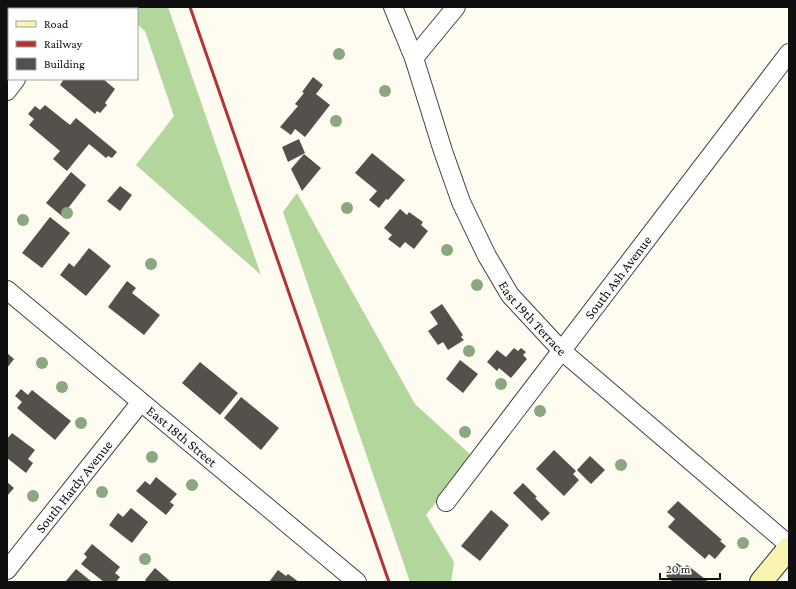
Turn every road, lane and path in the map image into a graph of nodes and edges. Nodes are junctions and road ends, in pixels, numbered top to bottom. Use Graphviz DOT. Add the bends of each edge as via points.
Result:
graph roads {
  1 [pos="393,7"];
  2 [pos="456,7"];
  3 [pos="789,53"];
  4 [pos="414,58"];
  5 [pos="15,80"];
  6 [pos="7,91"];
  7 [pos="7,290"];
  8 [pos="562,351"];
  9 [pos="141,402"];
  10 [pos="446,502"];
  11 [pos="789,546"];
  12 [pos="7,570"];
  13 [pos="357,582"];
  14 [pos="761,582"];
  1 -- 4 [label="street, East 19th Terrace"];
  2 -- 4 [label="street"];
  3 -- 8 [label="street, South Ash Avenue"];
  4 -- 8 [label="street, East 19th Terrace" via="461,202 487,256 510,295"];
  5 -- 6 [label="street"];
  7 -- 9 [label="street, East 18th Street"];
  8 -- 10 [label="street, South Ash Avenue"];
  8 -- 11 [label="street, East 19th Terrace"];
  9 -- 12 [label="street, South Hardy Avenue"];
  9 -- 13 [label="street, East 18th Street"];
  11 -- 14 [label="street"];
}
